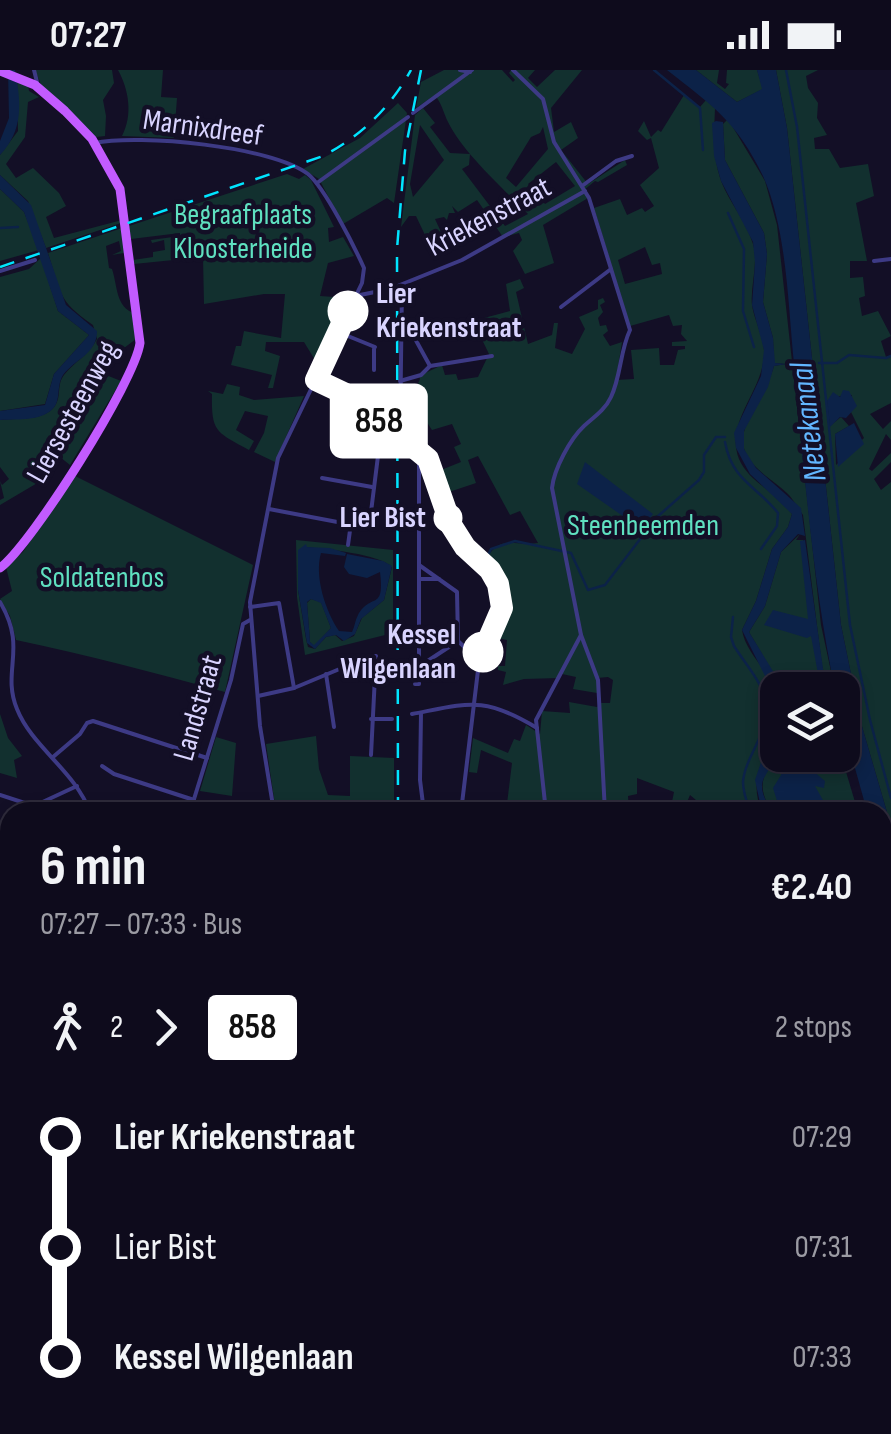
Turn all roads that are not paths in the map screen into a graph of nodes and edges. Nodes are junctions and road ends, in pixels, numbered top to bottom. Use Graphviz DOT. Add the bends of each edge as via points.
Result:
graph roads {
  1 [pos="459,70"];
  2 [pos="513,70"];
  3 [pos="471,71"];
  4 [pos="3,72"];
  5 [pos="29,75"];
  6 [pos="463,76"];
  7 [pos="456,82"];
  8 [pos="94,143"];
  9 [pos="632,156"];
  10 [pos="316,183"];
  11 [pos="583,188"];
  12 [pos="891,258"];
  13 [pos="35,260"];
  14 [pos="874,261"];
  15 [pos="611,269"];
  16 [pos="0,272"];
  17 [pos="402,284"];
  18 [pos="355,296"];
  19 [pos="561,306"];
  20 [pos="402,315"];
  21 [pos="338,332"];
  22 [pos="410,332"];
  23 [pos="400,336"];
  24 [pos="492,356"];
  25 [pos="430,366"];
  26 [pos="374,370"];
  27 [pos="316,380"];
  28 [pos="400,380"];
  29 [pos="382,424"];
  30 [pos="400,437"];
  31 [pos="335,445"];
  32 [pos="419,451"];
  33 [pos="377,454"];
  34 [pos="322,478"];
  35 [pos="372,487"];
  36 [pos="267,509"];
  37 [pos="351,522"];
  38 [pos="348,545"];
  39 [pos="419,565"];
  40 [pos="0,568"];
  41 [pos="419,579"];
  42 [pos="439,579"];
  43 [pos="0,602"];
  44 [pos="249,608"];
  45 [pos="250,620"];
  46 [pos="581,635"];
  47 [pos="458,641"];
  48 [pos="419,658"];
  49 [pos="426,662"];
  50 [pos="479,662"];
  51 [pos="419,666"];
  52 [pos="326,674"];
  53 [pos="414,684"];
  54 [pos="294,688"];
  55 [pos="257,696"];
  56 [pos="474,702"];
  57 [pos="421,712"];
  58 [pos="412,714"];
  59 [pos="371,719"];
  60 [pos="392,720"];
  61 [pos="535,725"];
  62 [pos="334,726"];
  63 [pos="371,755"];
  64 [pos="53,757"];
  65 [pos="207,758"];
  66 [pos="102,766"];
  67 [pos="77,786"];
  68 [pos="194,800"];
  69 [pos="43,802"];
  70 [pos="85,802"];
  71 [pos="273,802"];
  72 [pos="422,802"];
  73 [pos="461,802"];
  74 [pos="545,802"];
  75 [pos="604,802"];
  1 -- 3 [label="street"];
  1 -- 6 [label="street"];
  1 -- 7 [label="street"];
  2 -- 11 [label="street" via="544,99 554,142"];
  3 -- 6 [label="street"];
  4 -- 5 [label="main road, Liersesteenweg"];
  5 -- 8 [label="main road, Liersesteenweg"];
  6 -- 7 [label="street"];
  7 -- 10 [label="street"];
  8 -- 10 [label="street, Marnixdreef" via="123,139 243,150 290,163"];
  8 -- 40 [label="main road, Liersesteenweg" via="122,193 139,350 64,485"];
  9 -- 11 [label="street, Kriekenstraat"];
  10 -- 18 [label="street" via="364,268"];
  11 -- 15 [label="street"];
  11 -- 17 [label="street, Kriekenstraat" via="462,260"];
  12 -- 14 [label="street"];
  13 -- 16 [label="street"];
  15 -- 19 [label="street"];
  15 -- 46 [label="street" via="630,332 610,399 578,432 552,488"];
  17 -- 18 [label="street, Kriekenstraat"];
  17 -- 20 [label="street"];
  18 -- 21 [label="street"];
  20 -- 22 [label="street"];
  20 -- 23 [label="street"];
  21 -- 26 [label="street" via="374,348"];
  21 -- 27 [label="street"];
  22 -- 23 [label="street"];
  22 -- 25 [label="street"];
  23 -- 28 [label="street"];
  24 -- 25 [label="street"];
  25 -- 28 [label="street"];
  27 -- 29 [label="street" via="354,398"];
  27 -- 36 [label="street" via="280,454"];
  28 -- 30 [label="street"];
  29 -- 30 [label="street"];
  29 -- 33 [label="street"];
  30 -- 32 [label="street"];
  31 -- 33 [label="street"];
  32 -- 39 [label="street"];
  32 -- 50 [label="street" via="430,463 451,525 496,580 503,605"];
  33 -- 35 [label="street"];
  34 -- 35 [label="street"];
  35 -- 37 [label="street" via="366,523"];
  36 -- 37 [label="street"];
  36 -- 44 [label="street"];
  37 -- 38 [label="street"];
  39 -- 41 [label="street"];
  39 -- 42 [label="street"];
  41 -- 42 [label="street"];
  41 -- 48 [label="street"];
  42 -- 47 [label="street" via="459,596"];
  43 -- 64 [label="street" via="15,639 15,705"];
  44 -- 45 [label="street"];
  44 -- 54 [label="street" via="279,603"];
  45 -- 55 [label="street"];
  45 -- 65 [label="street, Landstraat"];
  46 -- 61 [label="street"];
  46 -- 75 [label="street" via="598,680"];
  47 -- 49 [label="street"];
  47 -- 50 [label="street"];
  48 -- 49 [label="street"];
  48 -- 51 [label="street"];
  49 -- 51 [label="street"];
  50 -- 56 [label="street"];
  51 -- 53 [label="street"];
  52 -- 54 [label="street"];
  52 -- 59 [label="street" via="366,658 374,664"];
  52 -- 62 [label="street"];
  54 -- 55 [label="street"];
  55 -- 71 [label="street"];
  56 -- 57 [label="street"];
  56 -- 61 [label="street"];
  56 -- 73 [label="street"];
  57 -- 58 [label="street"];
  57 -- 72 [label="street"];
  59 -- 60 [label="street"];
  59 -- 63 [label="street"];
  61 -- 74 [label="street"];
  64 -- 65 [label="street" via="90,721"];
  64 -- 67 [label="street"];
  65 -- 68 [label="street, Landstraat"];
  66 -- 68 [label="street"];
  67 -- 69 [label="street"];
  67 -- 70 [label="street"];
}
